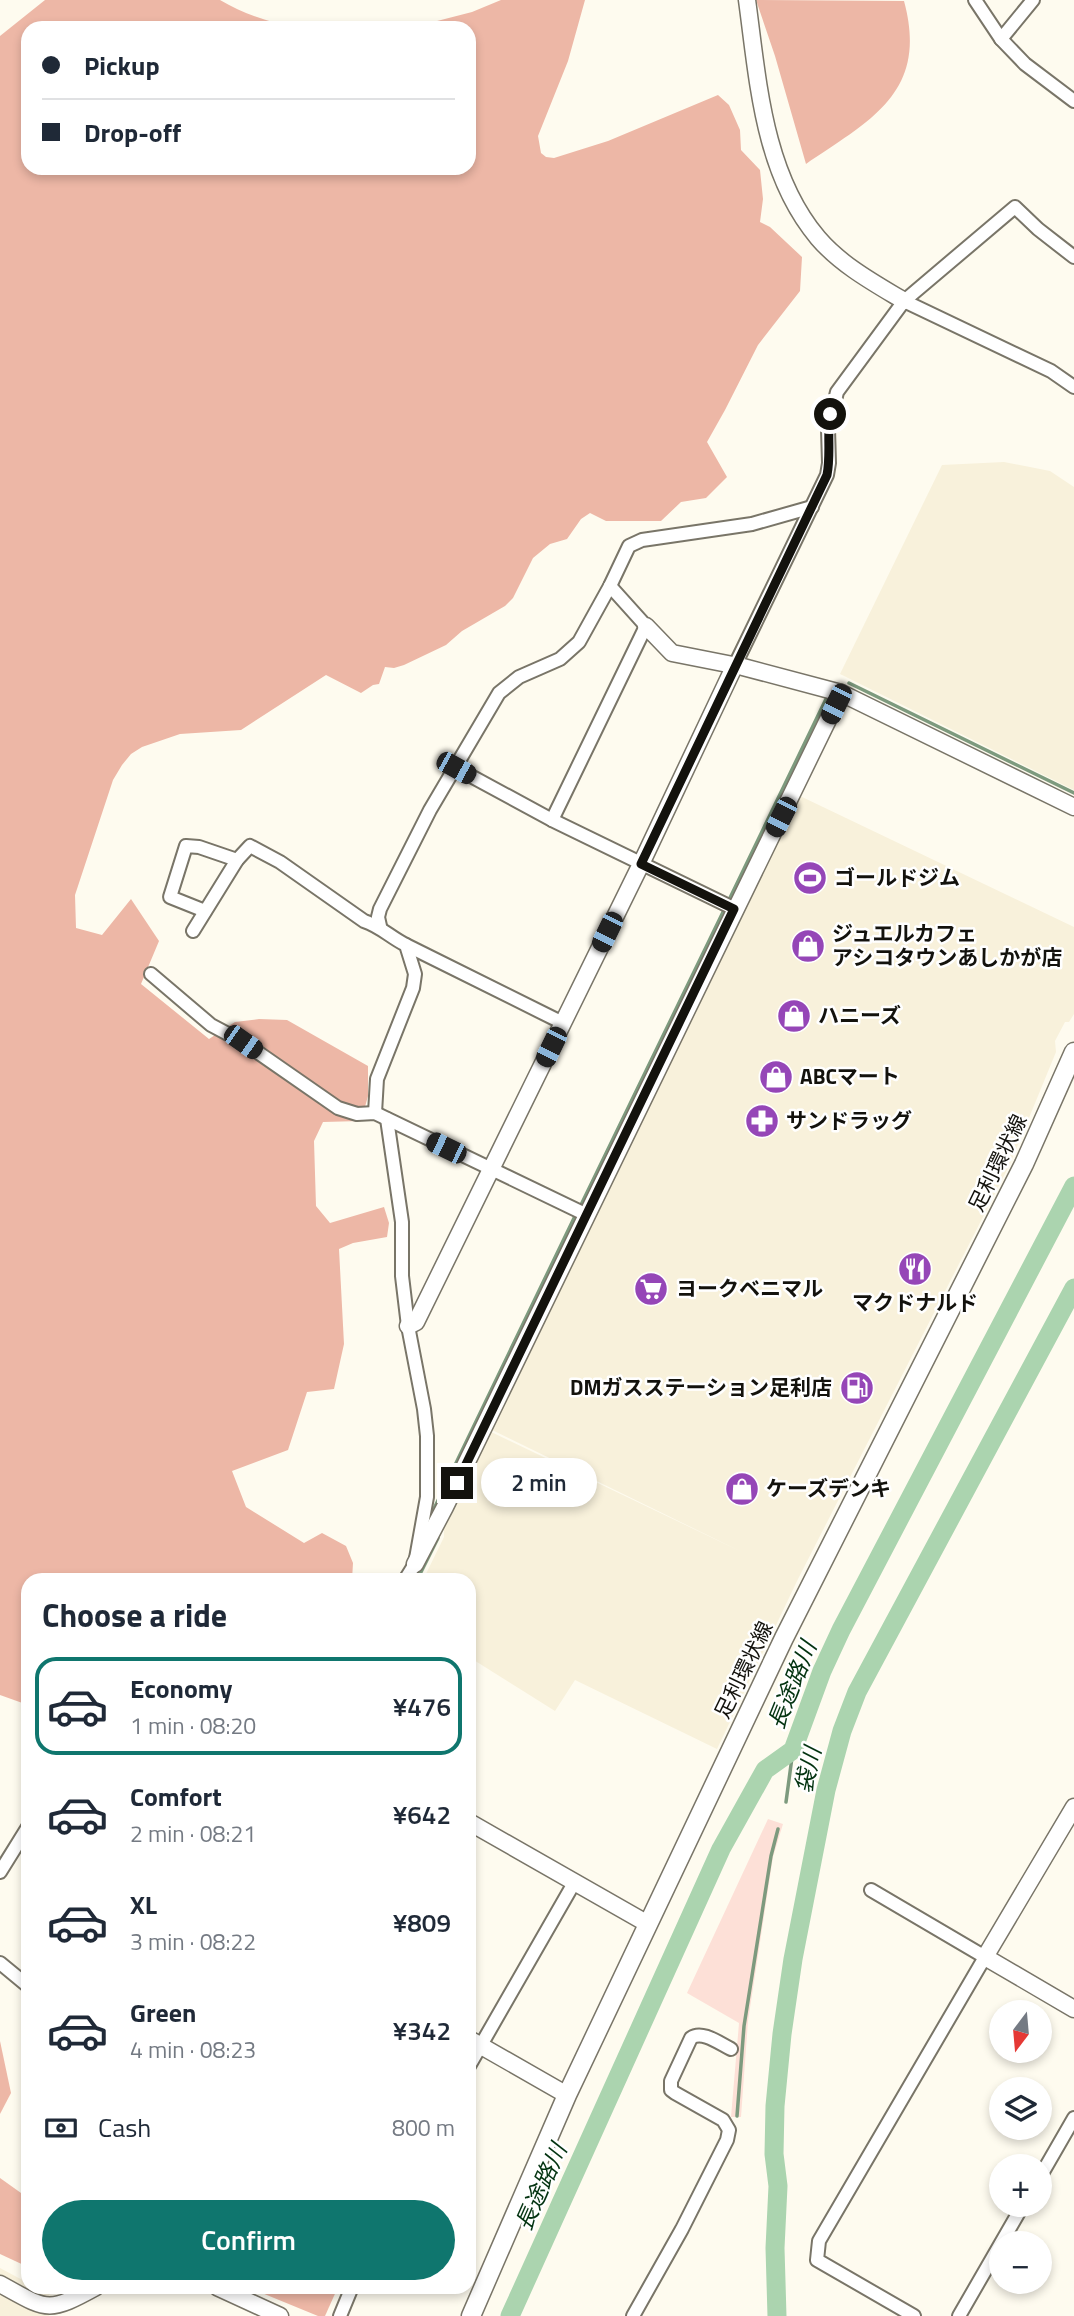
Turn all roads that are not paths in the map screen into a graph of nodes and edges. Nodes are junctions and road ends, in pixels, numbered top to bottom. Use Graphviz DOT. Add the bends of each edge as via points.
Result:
graph roads {
  1 [pos="747,0"];
  2 [pos="975,0"];
  3 [pos="1032,0"];
  4 [pos="1001,39"];
  5 [pos="1074,101"];
  6 [pos="1074,257"];
  7 [pos="904,301"];
  8 [pos="1074,387"];
  9 [pos="812,507"];
  10 [pos="610,586"];
  11 [pos="646,626"];
  12 [pos="735,666"];
  13 [pos="841,693"];
  14 [pos="456,768"];
  15 [pos="1074,807"];
  16 [pos="552,820"];
  17 [pos="237,859"];
  18 [pos="641,864"];
  19 [pos="734,909"];
  20 [pos="205,911"];
  21 [pos="380,926"];
  22 [pos="193,931"];
  23 [pos="406,944"];
  24 [pos="151,974"];
  25 [pos="563,1023"];
  26 [pos="1074,1052"];
  27 [pos="381,1116"];
  28 [pos="491,1170"];
  29 [pos="587,1215"];
  30 [pos="408,1326"];
  31 [pos="415,1564"];
  32 [pos="409,1573"];
  33 [pos="1074,1807"];
  34 [pos="476,1826"];
  35 [pos="21,1837"];
  36 [pos="0,1843"];
  37 [pos="12,1850"];
  38 [pos="0,1872"];
  39 [pos="574,1883"];
  40 [pos="870,1890"];
  41 [pos="648,1924"];
  42 [pos="985,1957"];
  43 [pos="0,1964"];
  44 [pos="21,1980"];
  45 [pos="1074,2009"];
  46 [pos="476,2041"];
  47 [pos="476,2044"];
  48 [pos="731,2049"];
  49 [pos="567,2095"];
  50 [pos="1074,2118"];
  51 [pos="1052,2156"];
  52 [pos="1016,2217"];
  53 [pos="0,2284"];
  54 [pos="82,2294"];
  55 [pos="232,2294"];
  56 [pos="349,2294"];
  57 [pos="280,2316"];
  58 [pos="340,2316"];
  59 [pos="471,2316"];
  60 [pos="633,2316"];
  61 [pos="914,2316"];
  62 [pos="959,2316"];
  1 -- 7 [label="street" via="760,96 776,164 798,210 819,239 851,268"];
  2 -- 4 [label="street"];
  3 -- 4 [label="street"];
  4 -- 5 [label="street" via="1025,64"];
  6 -- 7 [label="street" via="1014,206"];
  7 -- 8 [label="street" via="1051,371"];
  7 -- 9 [label="street" via="837,392 828,429 827,475"];
  9 -- 10 [label="street" via="752,524 639,541 629,546"];
  9 -- 12 [label="street"];
  10 -- 11 [label="street"];
  10 -- 14 [label="street" via="585,634 571,650 502,689"];
  11 -- 12 [label="street" via="672,653"];
  11 -- 16 [label="street"];
  12 -- 13 [label="street"];
  12 -- 18 [label="street"];
  13 -- 15 [label="street"];
  13 -- 19 [label="street"];
  14 -- 16 [label="street"];
  14 -- 21 [label="street" via="380,909"];
  16 -- 18 [label="street"];
  17 -- 20 [label="street"];
  17 -- 20 [label="street" via="186,846 170,897"];
  17 -- 21 [label="street" via="248,847 255,847 364,921"];
  18 -- 19 [label="street"];
  18 -- 25 [label="street"];
  19 -- 29 [label="street"];
  20 -- 22 [label="street"];
  21 -- 23 [label="street"];
  23 -- 25 [label="street"];
  23 -- 27 [label="street" via="415,974 413,988 377,1079"];
  24 -- 27 [label="street" via="211,1025 338,1108"];
  25 -- 28 [label="street"];
  26 -- 41 [label="main road, 足利環状線" via="1024,1164 784,1638"];
  27 -- 28 [label="street"];
  27 -- 30 [label="street" via="402,1222"];
  28 -- 29 [label="street"];
  28 -- 30 [label="street" via="416,1322"];
  29 -- 31 [label="street"];
  30 -- 31 [label="street" via="427,1436 427,1497"];
  31 -- 32 [label="street"];
  33 -- 42 [label="street"];
  34 -- 39 [label="street"];
  35 -- 37 [label="street"];
  36 -- 37 [label="street"];
  37 -- 38 [label="street"];
  39 -- 41 [label="street"];
  39 -- 46 [label="street"];
  40 -- 42 [label="street"];
  41 -- 49 [label="main road, 足利環状線"];
  42 -- 45 [label="street"];
  42 -- 61 [label="street" via="819,2241 817,2260"];
  43 -- 44 [label="street"];
  47 -- 49 [label="street"];
  48 -- 60 [label="street" via="694,2035 671,2081 671,2090 723,2120 729,2130 682,2229"];
  49 -- 59 [label="main road, 足利環状線"];
  50 -- 51 [label="street"];
  52 -- 62 [label="street"];
  53 -- 54 [label="street" via="49,2306"];
  55 -- 57 [label="street"];
  56 -- 58 [label="street"];
}
